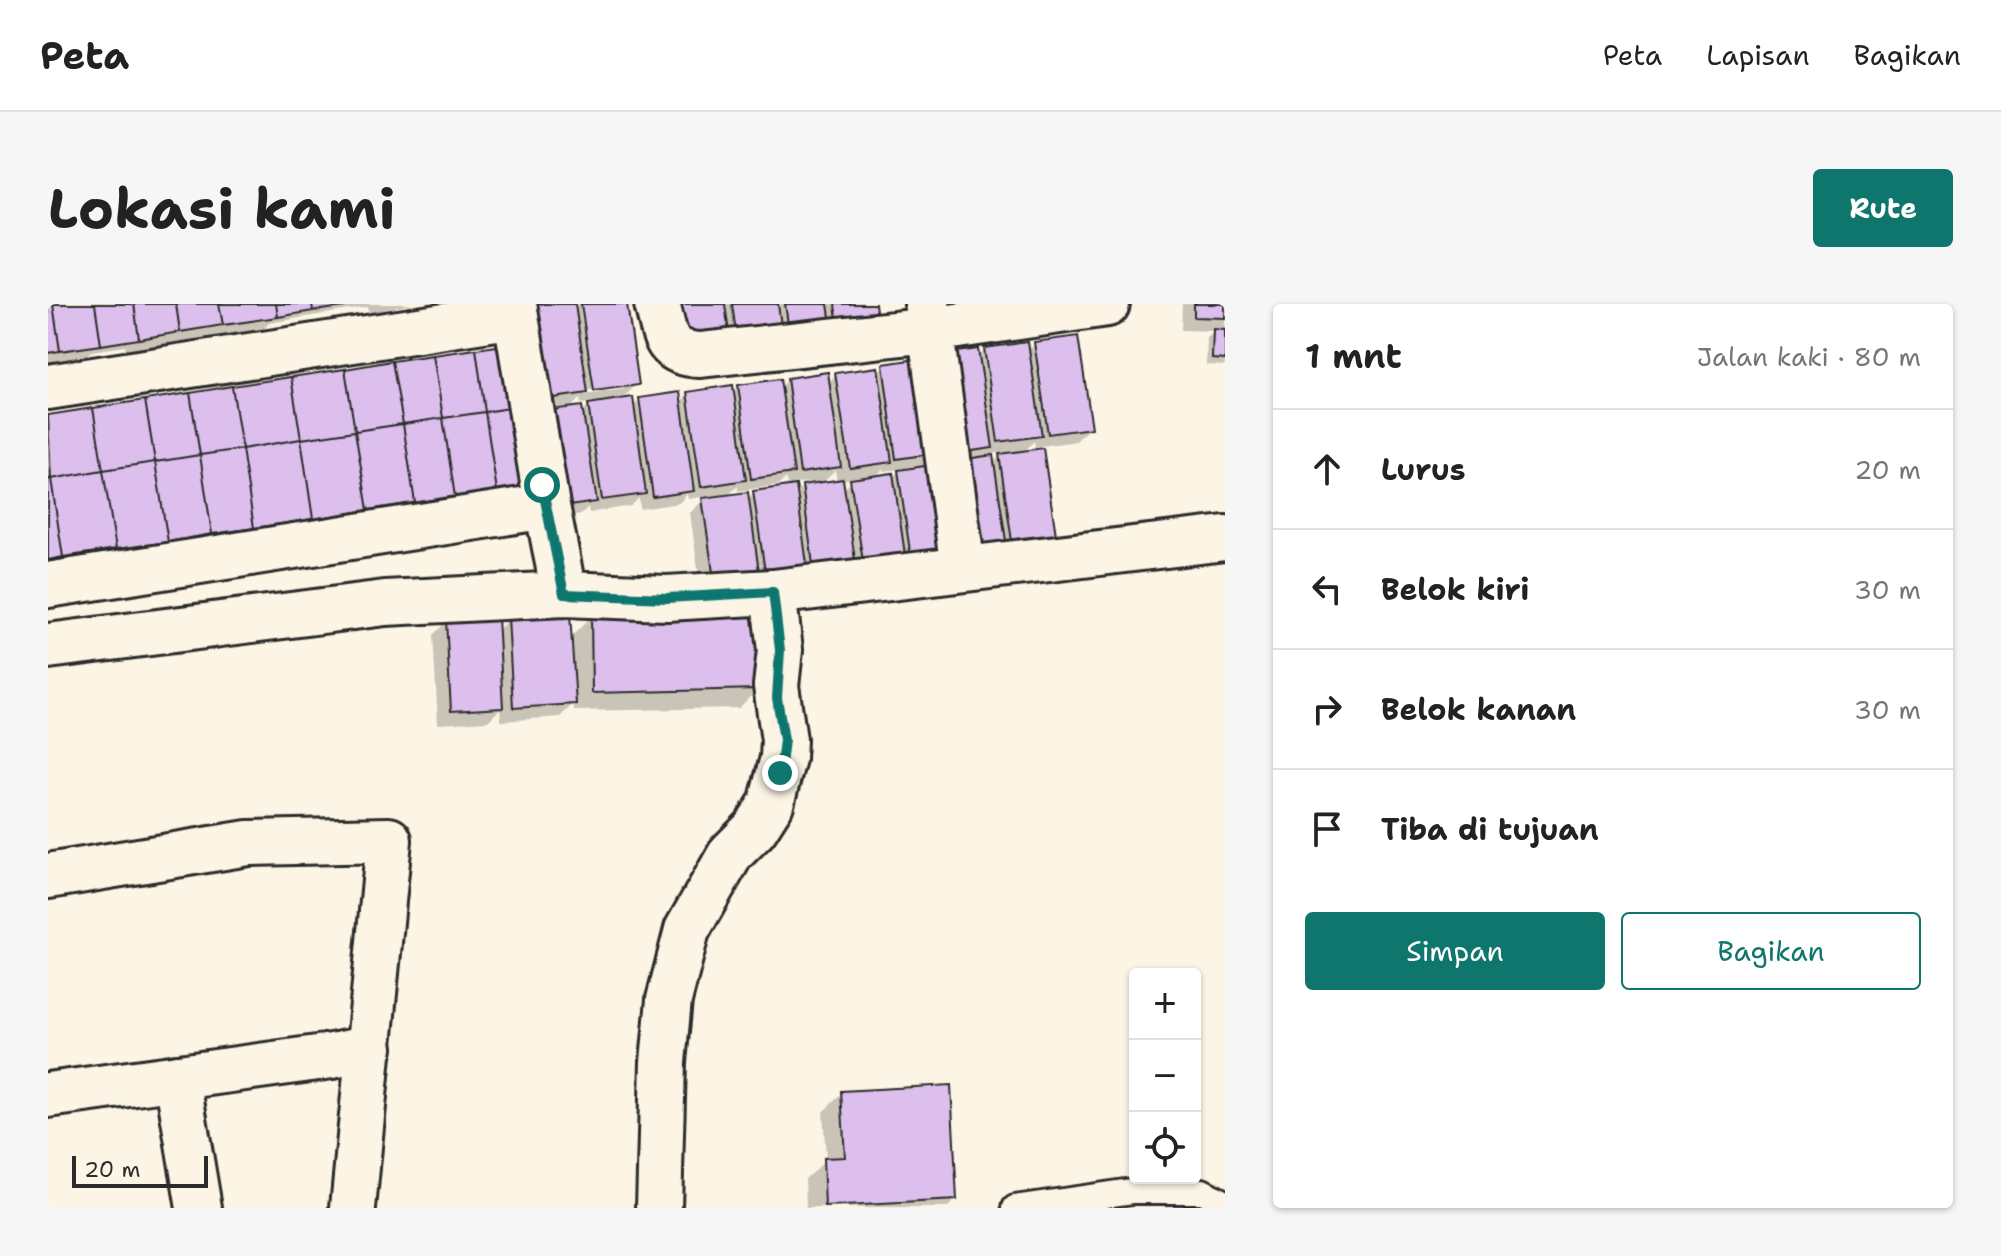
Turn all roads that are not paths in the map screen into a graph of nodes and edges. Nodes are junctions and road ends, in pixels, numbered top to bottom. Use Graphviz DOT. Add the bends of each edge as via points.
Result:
graph roads {
  1 [pos="657,304"];
  2 [pos="1107,304"];
  3 [pos="515,310"];
  4 [pos="928,317"];
  5 [pos="48,387"];
  6 [pos="547,506"];
  7 [pos="1225,538"];
  8 [pos="963,569"];
  9 [pos="48,585"];
  10 [pos="773,592"];
  11 [pos="564,594"];
  12 [pos="48,646"];
  13 [pos="48,876"];
  14 [pos="370,1048"];
  15 [pos="177,1077"];
  16 [pos="48,1095"];
  17 [pos="1225,1203"];
  18 [pos="199,1208"];
  19 [pos="353,1208"];
  20 [pos="659,1208"];
  21 [pos="1015,1208"];
  1 -- 4 [label="street" via="669,343 681,354 700,355"];
  2 -- 4 [label="street"];
  3 -- 5 [label="street"];
  3 -- 6 [label="street"];
  4 -- 8 [label="street"];
  6 -- 9 [label="street"];
  6 -- 11 [label="street"];
  7 -- 8 [label="street"];
  8 -- 10 [label="street"];
  10 -- 11 [label="street" via="667,598"];
  10 -- 20 [label="street" via="783,758 771,804 731,853 687,930 669,1000"];
  11 -- 12 [label="street" via="385,603"];
  13 -- 14 [label="street" via="248,843 389,840"];
  14 -- 15 [label="street"];
  14 -- 19 [label="street"];
  15 -- 16 [label="street"];
  15 -- 18 [label="street"];
  17 -- 21 [label="lane" via="1202,1191 1132,1191"];
}
